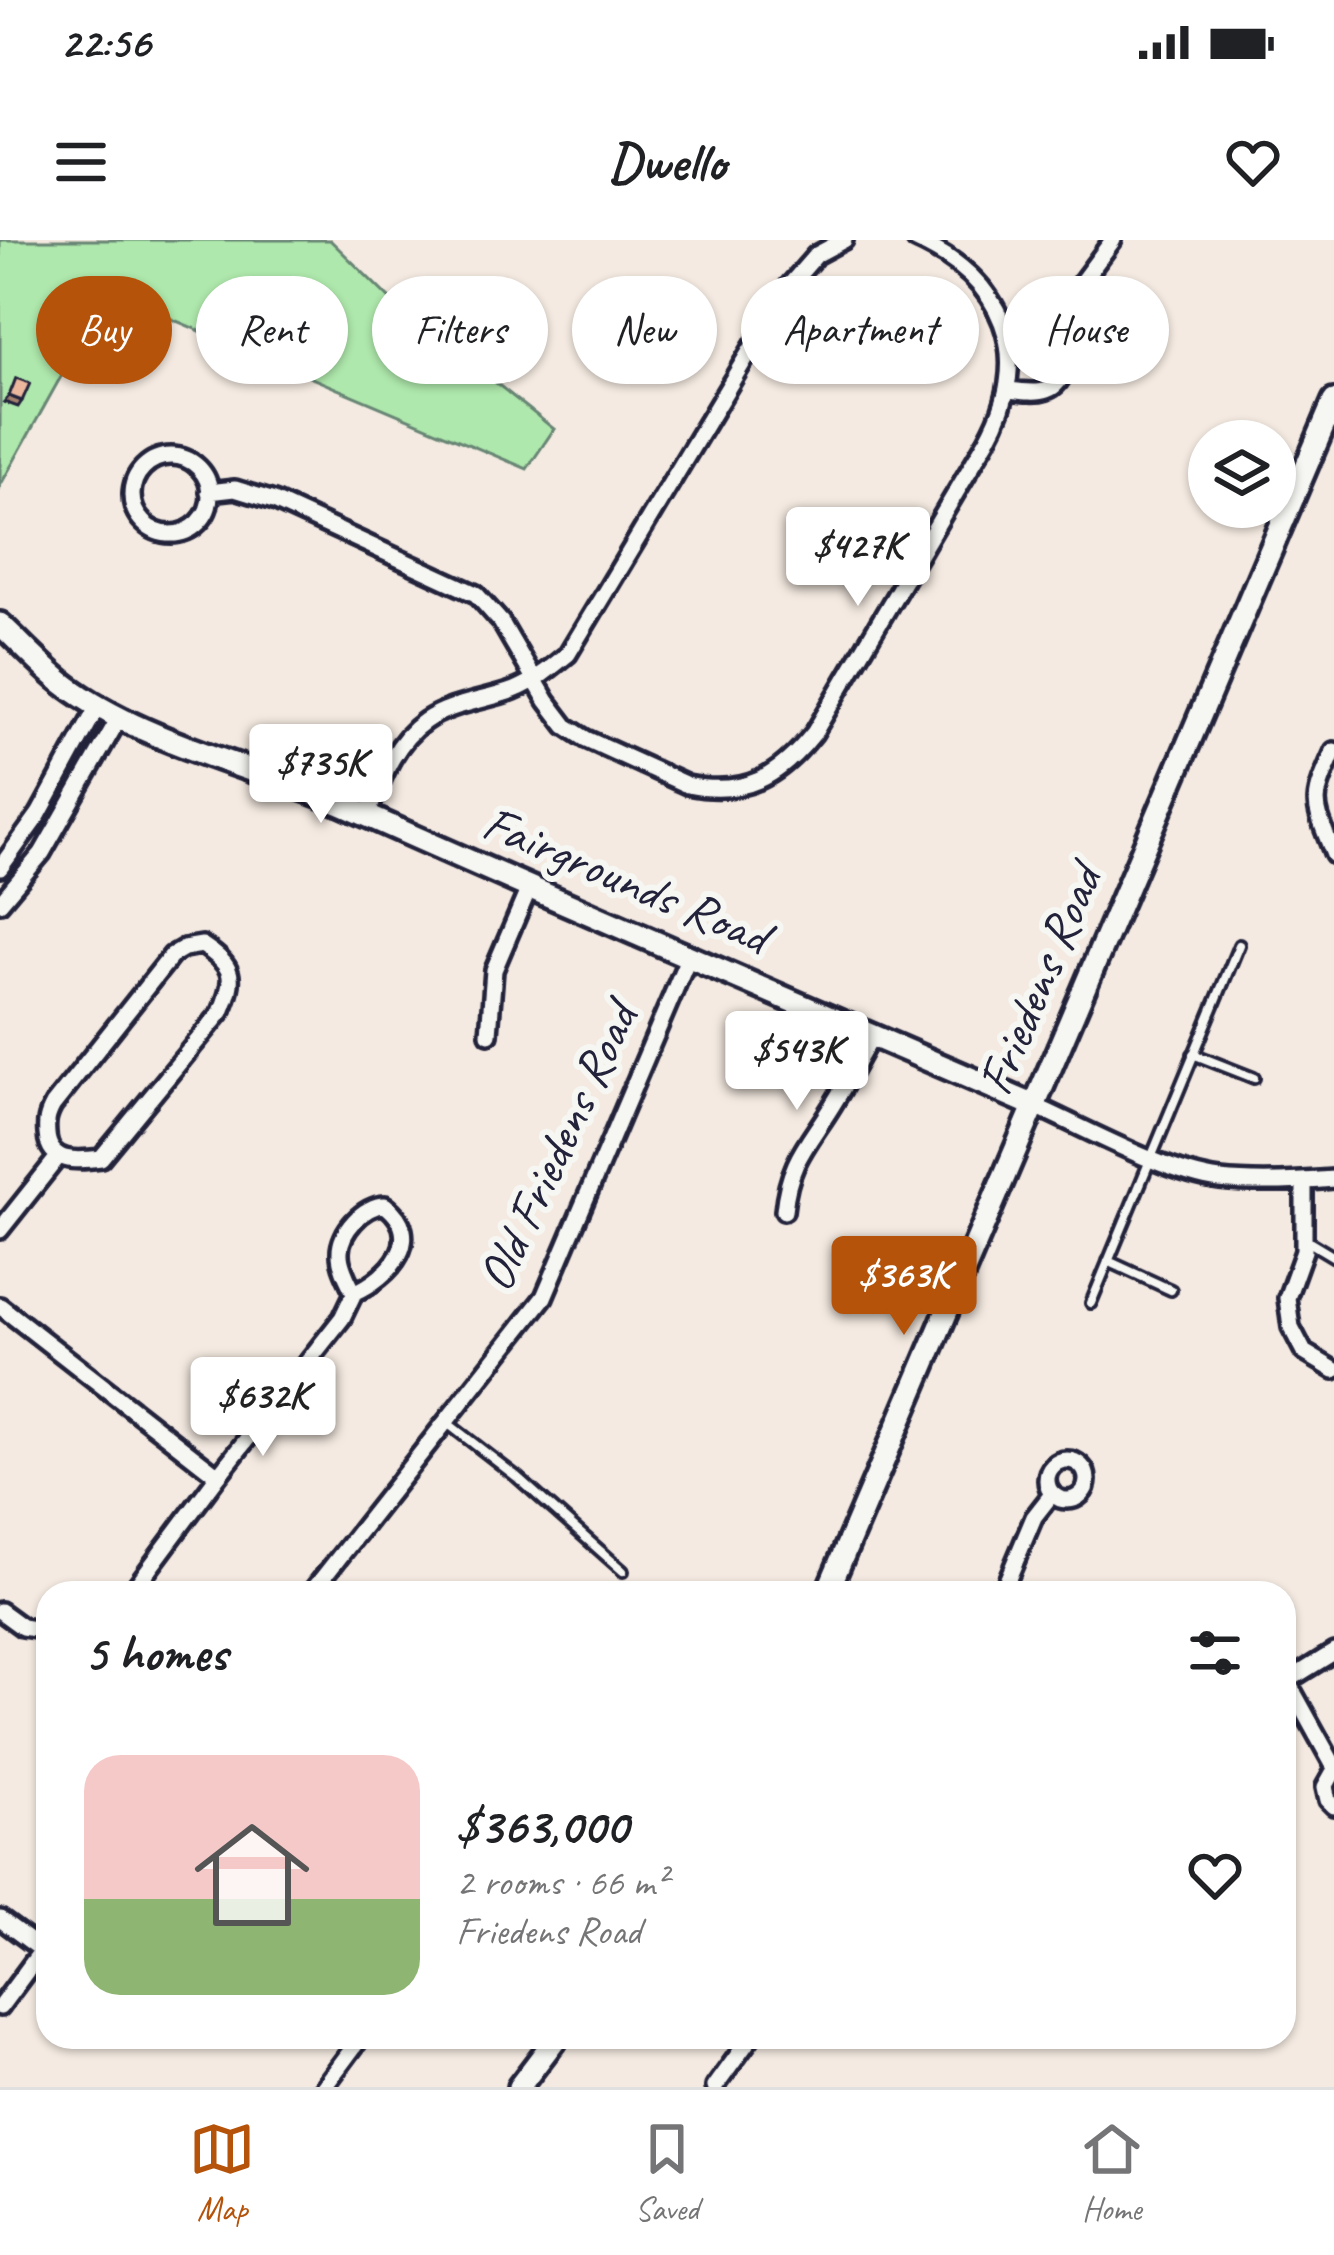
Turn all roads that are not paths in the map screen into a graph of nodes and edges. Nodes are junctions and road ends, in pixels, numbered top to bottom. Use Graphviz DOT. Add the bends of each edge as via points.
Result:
graph roads {
  1 [pos="844,240"];
  2 [pos="916,240"];
  3 [pos="1113,240"];
  4 [pos="1087,276"];
  5 [pos="1003,325"];
  6 [pos="1009,384"];
  7 [pos="1058,384"];
  8 [pos="1009,390"];
  9 [pos="1334,401"];
  10 [pos="209,492"];
  11 [pos="0,624"];
  12 [pos="535,679"];
  13 [pos="109,712"];
  14 [pos="1334,751"];
  15 [pos="368,815"];
  16 [pos="1334,855"];
  17 [pos="2,861"];
  18 [pos="25,875"];
  19 [pos="530,888"];
  20 [pos="0,903"];
  21 [pos="1239,945"];
  22 [pos="689,956"];
  23 [pos="489,1034"];
  24 [pos="872,1035"];
  25 [pos="1193,1054"];
  26 [pos="1254,1078"];
  27 [pos="1035,1106"];
  28 [pos="58,1156"];
  29 [pos="1150,1158"];
  30 [pos="1334,1179"];
  31 [pos="1304,1181"];
  32 [pos="784,1211"];
  33 [pos="0,1230"];
  34 [pos="1304,1239"];
  35 [pos="1334,1257"];
  36 [pos="1108,1261"];
  37 [pos="1171,1290"];
  38 [pos="354,1293"];
  39 [pos="1091,1303"];
  40 [pos="0,1306"];
  41 [pos="1334,1370"];
  42 [pos="446,1422"];
  43 [pos="218,1476"];
  44 [pos="1052,1493"];
  45 [pos="623,1571"];
  46 [pos="140,1581"];
  47 [pos="320,1581"];
  48 [pos="832,1581"];
  49 [pos="1007,1581"];
  50 [pos="0,1611"];
  51 [pos="36,1629"];
  52 [pos="1334,1652"];
  53 [pos="1296,1676"];
  54 [pos="1296,1700"];
  55 [pos="1334,1769"];
  56 [pos="1334,1806"];
  57 [pos="0,1919"];
  58 [pos="36,1941"];
  59 [pos="36,1958"];
  60 [pos="0,2007"];
  61 [pos="352,2049"];
  62 [pos="547,2049"];
  63 [pos="742,2049"];
  64 [pos="324,2087"];
  65 [pos="519,2087"];
  66 [pos="715,2087"];
  1 -- 12 [label="street" via="816,255 788,286 581,635"];
  2 -- 5 [label="street" via="971,277"];
  3 -- 4 [label="street"];
  6 -- 8 [label="street"];
  7 -- 8 [label="street" via="1036,393"];
  8 -- 12 [label="street" via="814,733 766,778 720,789 675,781 566,726"];
  9 -- 27 [label="main road, Friedens Road"];
  10 -- 10 [label="street" via="198,467 167,456 138,473 133,507 154,531 175,534 202,519"];
  10 -- 12 [label="street" via="253,493 476,593"];
  11 -- 13 [label="main road, Fairgrounds Road" via="71,690"];
  12 -- 15 [label="street" via="426,720 395,753"];
  13 -- 15 [label="main road, Fairgrounds Road"];
  13 -- 17 [label="street"];
  13 -- 18 [label="street"];
  14 -- 16 [label="street" via="1315,805"];
  15 -- 19 [label="main road, Fairgrounds Road"];
  17 -- 18 [label="street"];
  18 -- 20 [label="street"];
  19 -- 22 [label="main road, Fairgrounds Road"];
  19 -- 23 [label="street" via="494,970"];
  21 -- 25 [label="lane"];
  22 -- 24 [label="main road, Fairgrounds Road"];
  22 -- 42 [label="street, Old Friedens Road" via="544,1297"];
  24 -- 27 [label="main road, Fairgrounds Road"];
  24 -- 32 [label="street" via="798,1156"];
  25 -- 26 [label="lane"];
  25 -- 29 [label="lane"];
  27 -- 29 [label="street"];
  27 -- 48 [label="main road, Friedens Road"];
  28 -- 28 [label="street" via="101,1157 116,1139 221,1012 232,986 222,958 202,945 172,955 46,1117 48,1144"];
  28 -- 33 [label="street"];
  29 -- 31 [label="street" via="1219,1180"];
  29 -- 36 [label="lane"];
  30 -- 31 [label="street"];
  31 -- 34 [label="street"];
  34 -- 35 [label="lane"];
  34 -- 41 [label="street" via="1287,1298 1291,1327 1304,1352"];
  36 -- 37 [label="lane"];
  36 -- 39 [label="lane"];
  38 -- 38 [label="street" via="340,1255 344,1237 374,1205 385,1205 404,1224 405,1238 386,1273"];
  38 -- 43 [label="street"];
  40 -- 43 [label="street"];
  42 -- 45 [label="lane"];
  42 -- 47 [label="street, Old Friedens Road"];
  43 -- 46 [label="street"];
  44 -- 49 [label="street"];
  50 -- 51 [label="street"];
  52 -- 53 [label="street"];
  54 -- 55 [label="street"];
  55 -- 56 [label="street" via="1325,1787"];
  57 -- 58 [label="street"];
  59 -- 60 [label="street"];
  61 -- 64 [label="street"];
  62 -- 65 [label="main road"];
  63 -- 66 [label="street"];
}
